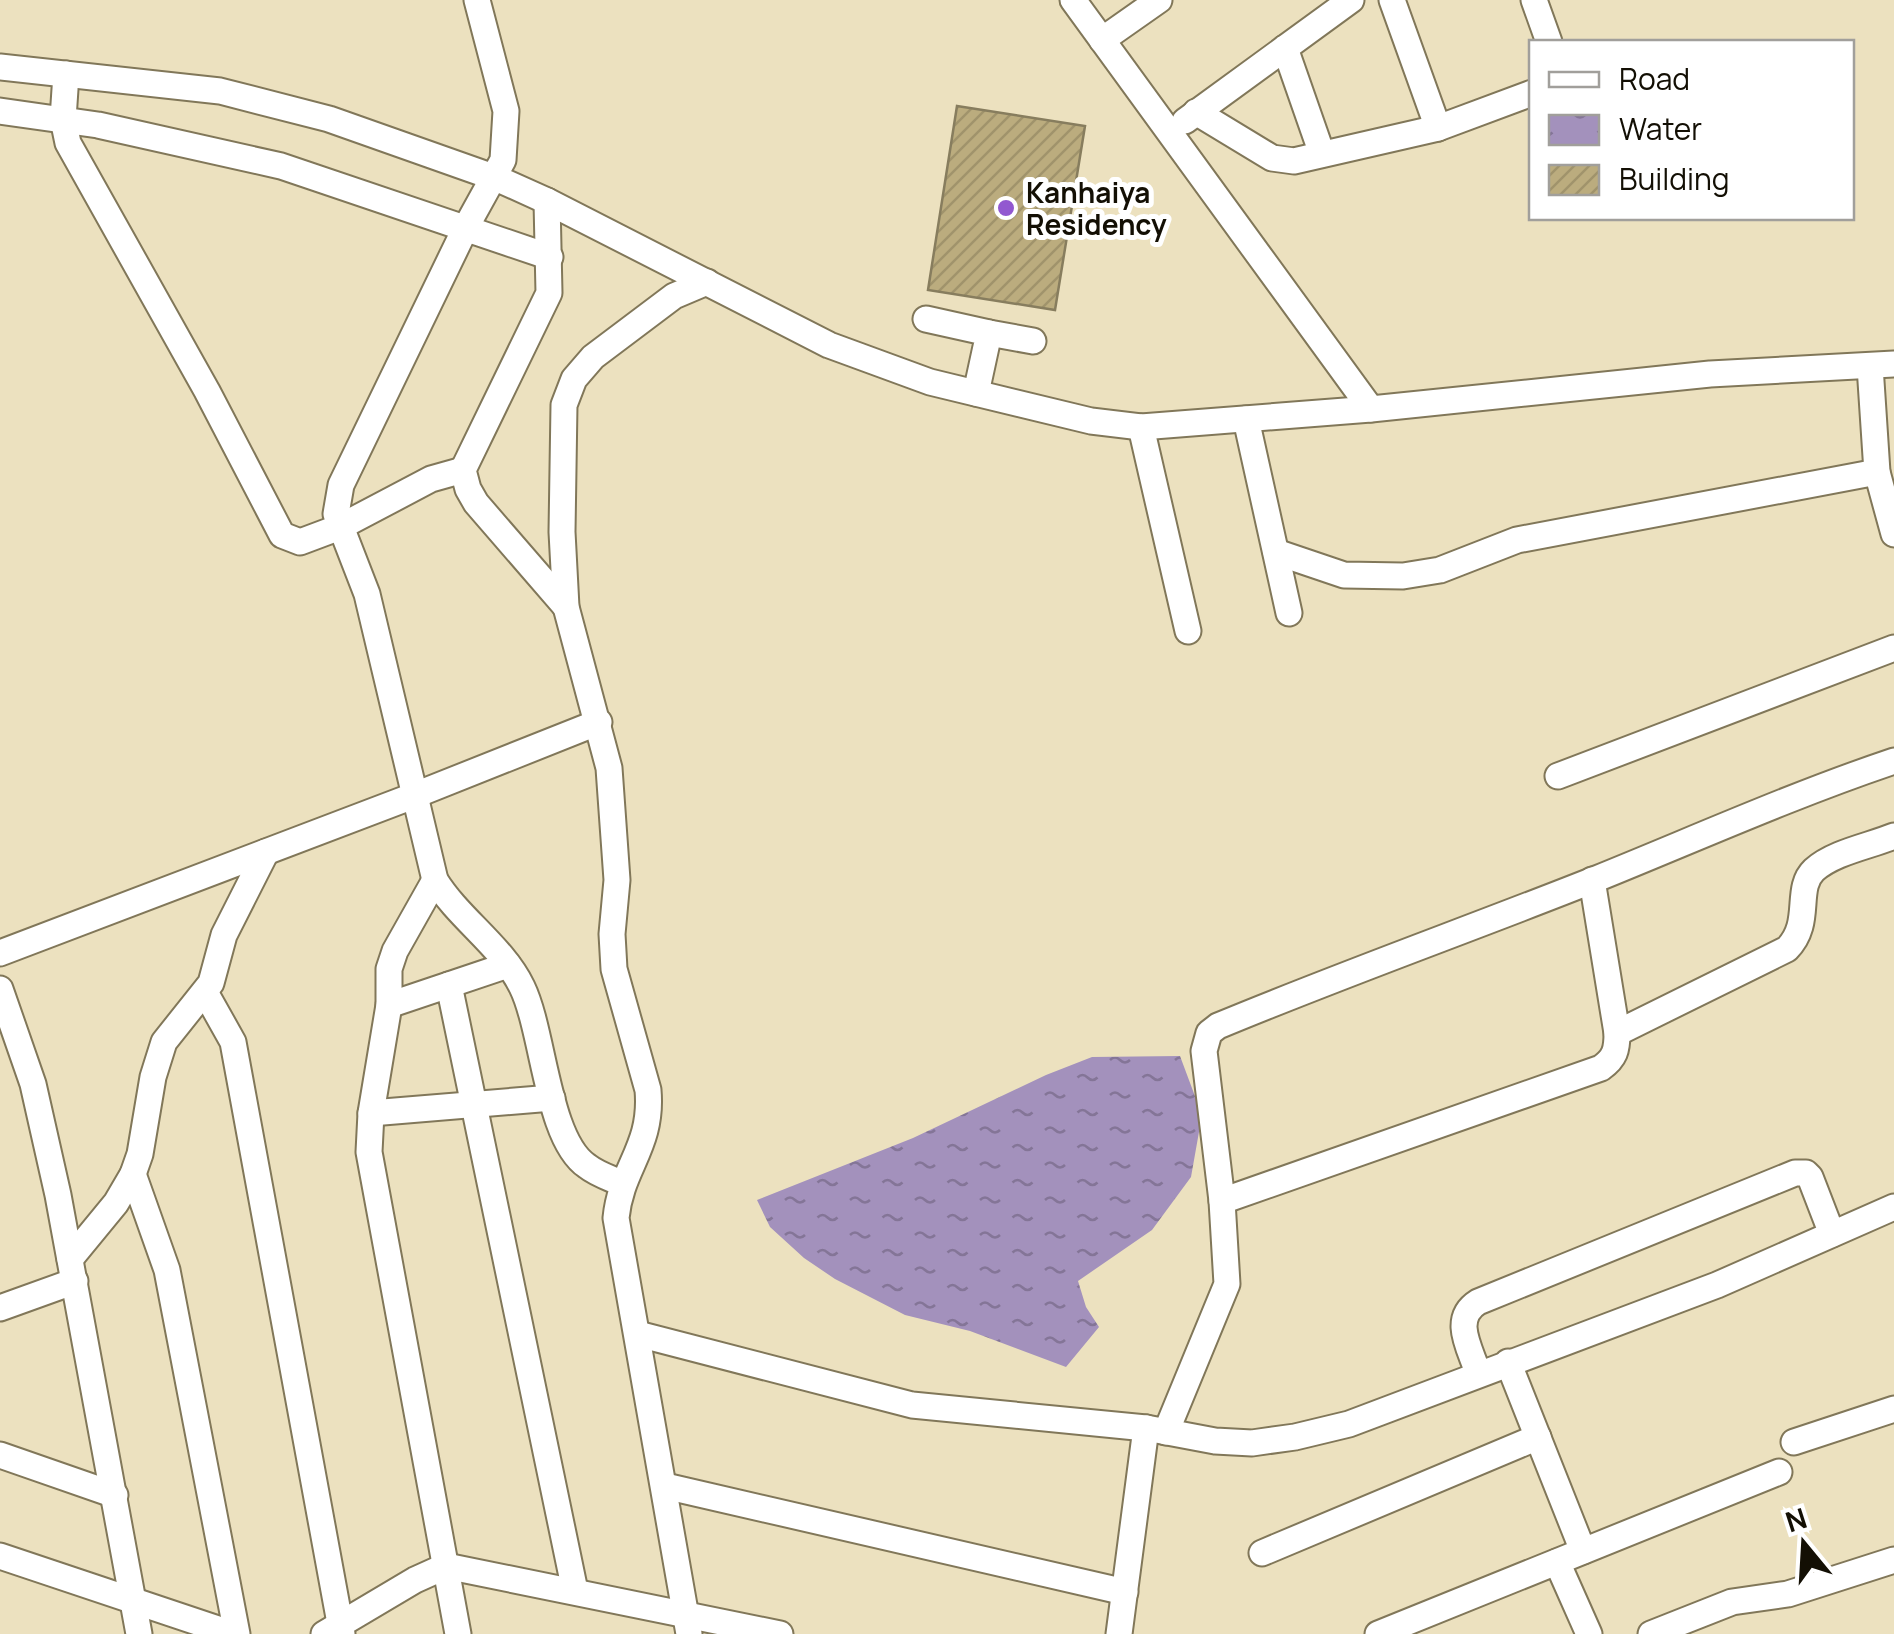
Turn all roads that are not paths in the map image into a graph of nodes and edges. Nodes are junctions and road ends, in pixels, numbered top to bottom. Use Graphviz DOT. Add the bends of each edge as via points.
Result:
graph roads {
  1 [pos="477,0"];
  2 [pos="1073,0"];
  3 [pos="1159,0"];
  4 [pos="1352,0"];
  5 [pos="1392,0"];
  6 [pos="1534,0"];
  7 [pos="1102,40"];
  8 [pos="1548,40"];
  9 [pos="1286,48"];
  10 [pos="0,67"];
  11 [pos="66,74"];
  12 [pos="1529,94"];
  13 [pos="0,111"];
  14 [pos="1196,112"];
  15 [pos="64,119"];
  16 [pos="1438,128"];
  17 [pos="1174,139"];
  18 [pos="1322,154"];
  19 [pos="496,178"];
  20 [pos="547,200"];
  21 [pos="466,227"];
  22 [pos="550,257"];
  23 [pos="707,282"];
  24 [pos="926,320"];
  25 [pos="989,334"];
  26 [pos="1033,341"];
  27 [pos="1882,365"];
  28 [pos="976,393"];
  29 [pos="1371,409"];
  30 [pos="1246,419"];
  31 [pos="1141,427"];
  32 [pos="463,470"];
  33 [pos="1877,472"];
  34 [pos="340,527"];
  35 [pos="1894,534"];
  36 [pos="1276,552"];
  37 [pos="566,607"];
  38 [pos="1290,613"];
  39 [pos="1188,631"];
  40 [pos="1894,648"];
  41 [pos="599,722"];
  42 [pos="1894,761"];
  43 [pos="1558,776"];
  44 [pos="413,796"];
  45 [pos="1894,836"];
  46 [pos="266,852"];
  47 [pos="435,880"];
  48 [pos="1592,880"];
  49 [pos="0,953"];
  50 [pos="508,965"];
  51 [pos="450,985"];
  52 [pos="205,992"];
  53 [pos="2,997"];
  54 [pos="389,1005"];
  55 [pos="1617,1033"];
  56 [pos="552,1098"];
  57 [pos="476,1104"];
  58 [pos="371,1113"];
  59 [pos="133,1174"];
  60 [pos="622,1184"];
  61 [pos="1222,1201"];
  62 [pos="1894,1207"];
  63 [pos="1832,1234"];
  64 [pos="73,1270"];
  65 [pos="0,1308"];
  66 [pos="638,1334"];
  67 [pos="1508,1362"];
  68 [pos="1478,1373"];
  69 [pos="1894,1410"];
  70 [pos="1156,1430"];
  71 [pos="1538,1438"];
  72 [pos="1794,1442"];
  73 [pos="0,1455"];
  74 [pos="1779,1472"];
  75 [pos="665,1486"];
  76 [pos="114,1495"];
  77 [pos="1583,1551"];
  78 [pos="1262,1554"];
  79 [pos="0,1556"];
  80 [pos="1894,1560"];
  81 [pos="1557,1562"];
  82 [pos="446,1566"];
  83 [pos="575,1591"];
  84 [pos="1124,1592"];
  85 [pos="133,1600"];
  86 [pos="689,1623"];
  87 [pos="336,1631"];
  88 [pos="139,1634"];
  89 [pos="235,1634"];
  90 [pos="458,1634"];
  91 [pos="780,1634"];
  92 [pos="1119,1634"];
  93 [pos="1378,1634"];
  94 [pos="1589,1634"];
  95 [pos="1651,1634"];
  1 -- 19 [label="street" via="506,111"];
  2 -- 7 [label="street"];
  3 -- 7 [label="street"];
  4 -- 9 [label="street"];
  5 -- 16 [label="street"];
  6 -- 8 [label="street"];
  7 -- 17 [label="street"];
  9 -- 14 [label="street"];
  9 -- 18 [label="street"];
  10 -- 11 [label="street"];
  11 -- 15 [label="street"];
  11 -- 19 [label="street" via="220,91 329,118"];
  12 -- 16 [label="street"];
  13 -- 15 [label="street"];
  14 -- 17 [label="street"];
  14 -- 18 [label="street" via="1272,158"];
  15 -- 21 [label="street" via="281,166"];
  15 -- 34 [label="street" via="68,143 276,528 300,542"];
  16 -- 18 [label="street"];
  17 -- 29 [label="street"];
  19 -- 20 [label="street"];
  19 -- 21 [label="street"];
  20 -- 22 [label="street"];
  20 -- 23 [label="street"];
  21 -- 22 [label="street"];
  21 -- 34 [label="street" via="341,485"];
  22 -- 32 [label="street" via="543,308"];
  23 -- 28 [label="street" via="830,345"];
  23 -- 37 [label="street" via="636,322 574,379 564,404"];
  24 -- 25 [label="street"];
  25 -- 26 [label="street"];
  25 -- 28 [label="street"];
  27 -- 29 [label="street" via="1710,374"];
  27 -- 33 [label="street"];
  28 -- 31 [label="street"];
  29 -- 30 [label="street"];
  30 -- 31 [label="street"];
  30 -- 36 [label="street"];
  31 -- 39 [label="street"];
  32 -- 34 [label="street"];
  32 -- 37 [label="street" via="476,503"];
  33 -- 35 [label="street"];
  33 -- 36 [label="street" via="1517,540 1440,570 1403,576 1344,576"];
  34 -- 44 [label="street" via="367,594"];
  36 -- 38 [label="street"];
  37 -- 41 [label="street"];
  40 -- 43 [label="street"];
  41 -- 44 [label="street"];
  41 -- 60 [label="street" via="617,880 614,969 650,1110 639,1154"];
  42 -- 48 [label="street"];
  44 -- 46 [label="street"];
  44 -- 47 [label="street"];
  45 -- 55 [label="street" via="1812,872 1799,937 1787,949"];
  46 -- 49 [label="street"];
  46 -- 52 [label="street" via="224,934"];
  47 -- 50 [label="street"];
  47 -- 54 [label="street" via="395,951"];
  48 -- 55 [label="street"];
  48 -- 61 [label="street" via="1218,1026 1204,1051"];
  50 -- 51 [label="street"];
  50 -- 56 [label="street" via="531,1009"];
  51 -- 54 [label="street"];
  51 -- 57 [label="street"];
  52 -- 59 [label="street" via="164,1042"];
  52 -- 87 [label="street" via="233,1042"];
  53 -- 64 [label="street" via="33,1084"];
  54 -- 58 [label="street"];
  55 -- 61 [label="street" via="1612,1060 1600,1068"];
  56 -- 57 [label="street"];
  56 -- 60 [label="street" via="577,1157"];
  57 -- 58 [label="street"];
  57 -- 83 [label="street"];
  58 -- 82 [label="street" via="369,1152"];
  59 -- 64 [label="street"];
  59 -- 89 [label="street" via="167,1270"];
  60 -- 66 [label="street" via="616,1218"];
  61 -- 70 [label="street" via="1228,1284"];
  62 -- 63 [label="street"];
  63 -- 67 [label="street" via="1717,1285"];
  63 -- 68 [label="street" via="1810,1177 1795,1173 1467,1308 1463,1322"];
  64 -- 65 [label="street"];
  64 -- 76 [label="street"];
  66 -- 70 [label="street" via="912,1405"];
  66 -- 75 [label="street"];
  67 -- 68 [label="street"];
  67 -- 71 [label="street"];
  68 -- 70 [label="street" via="1296,1438 1215,1441"];
  69 -- 72 [label="street"];
  70 -- 84 [label="street"];
  71 -- 77 [label="street"];
  71 -- 78 [label="street"];
  73 -- 76 [label="street"];
  74 -- 77 [label="street"];
  75 -- 84 [label="street"];
  75 -- 86 [label="street"];
  76 -- 85 [label="street"];
  77 -- 81 [label="street"];
  79 -- 85 [label="street"];
  80 -- 95 [label="street" via="1788,1594 1732,1602"];
  81 -- 93 [label="street"];
  81 -- 94 [label="street"];
  82 -- 83 [label="street"];
  82 -- 87 [label="street"];
  82 -- 90 [label="street"];
  83 -- 86 [label="street"];
  84 -- 92 [label="street"];
  85 -- 88 [label="street"];
  85 -- 89 [label="street"];
  86 -- 91 [label="street"];
}
